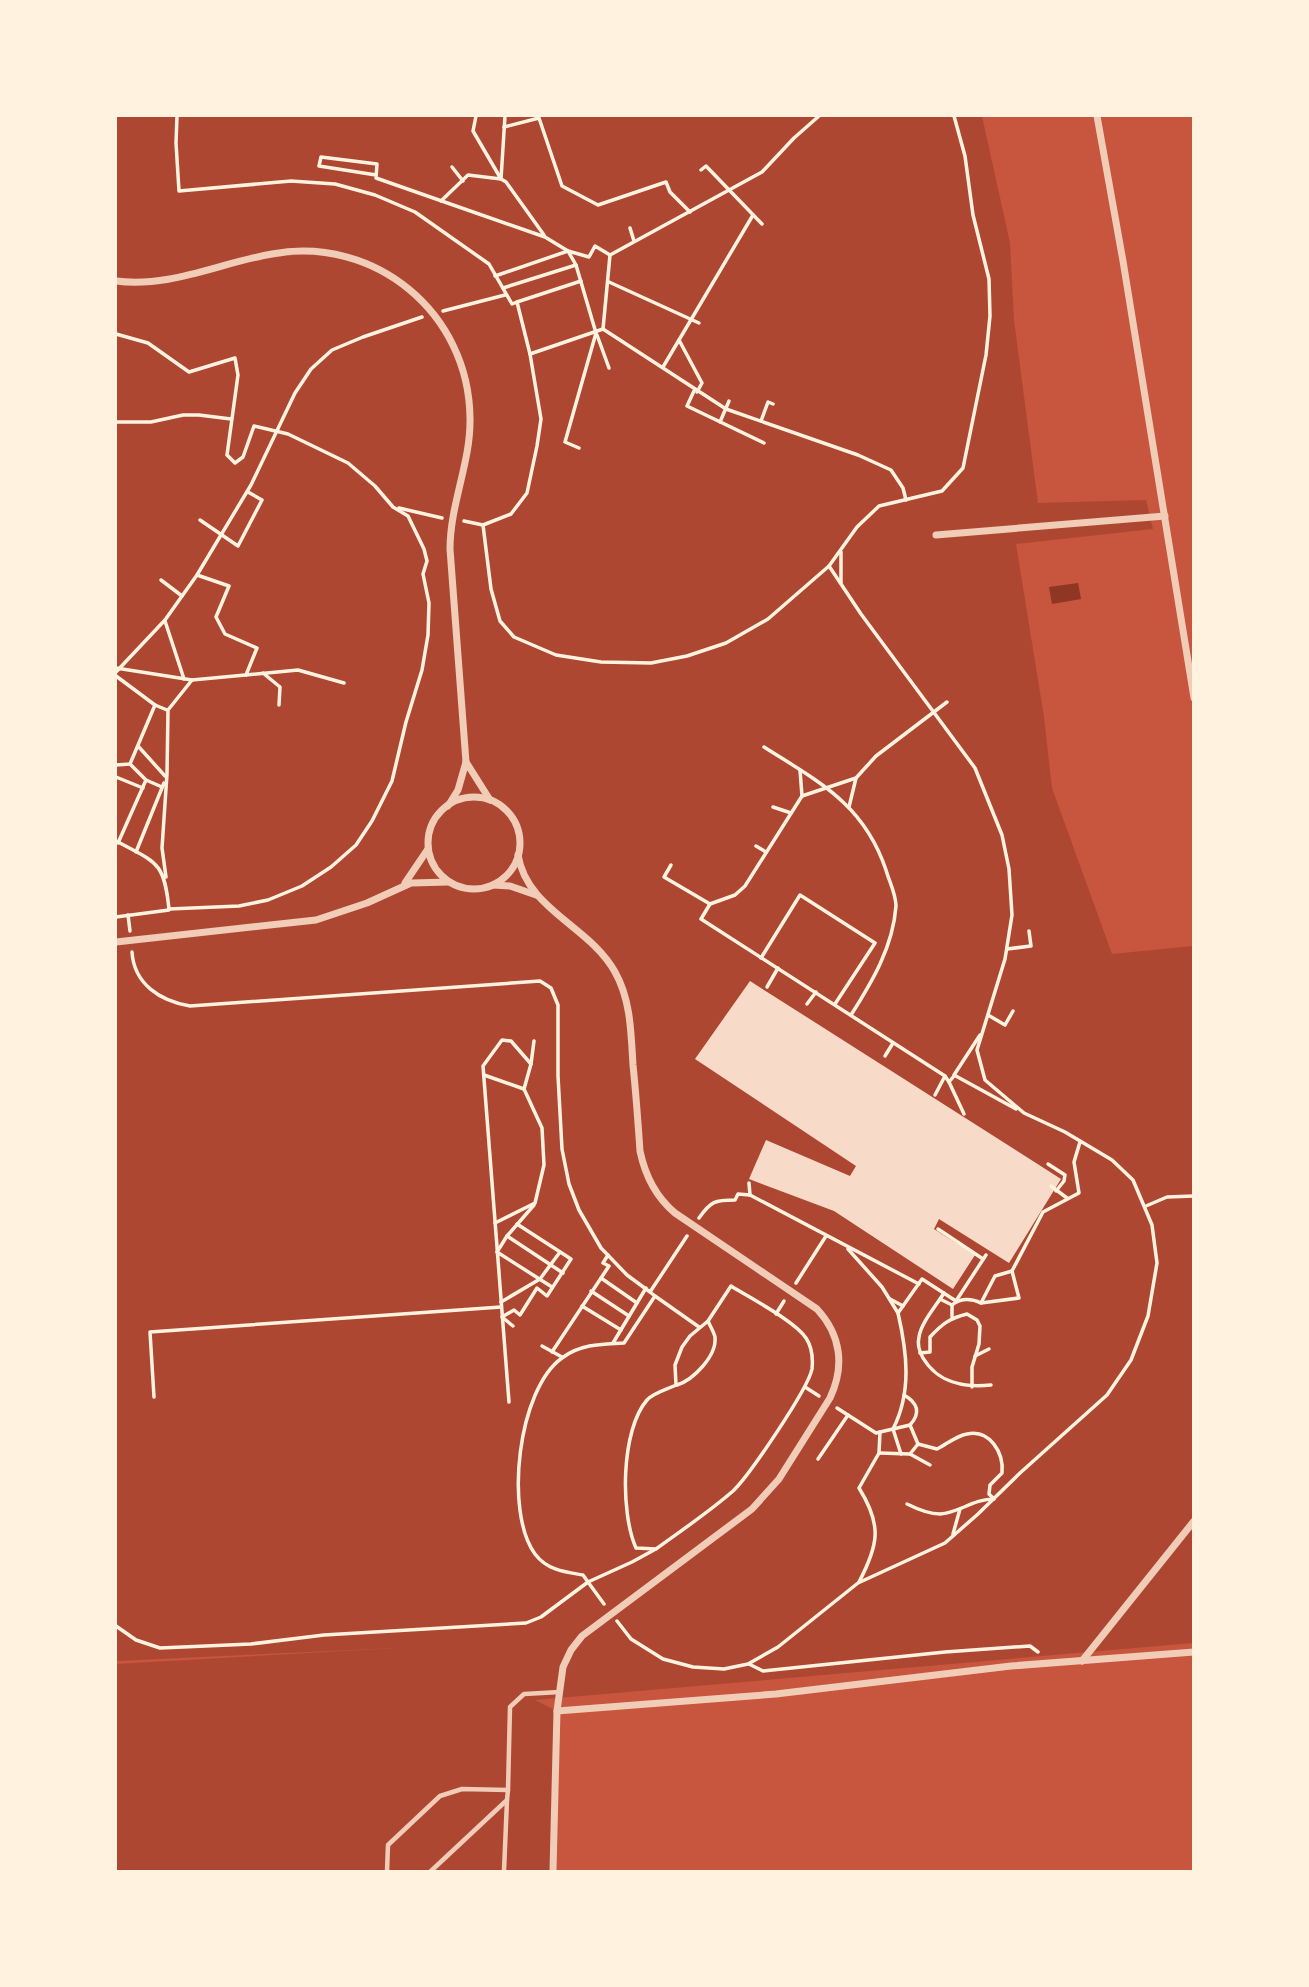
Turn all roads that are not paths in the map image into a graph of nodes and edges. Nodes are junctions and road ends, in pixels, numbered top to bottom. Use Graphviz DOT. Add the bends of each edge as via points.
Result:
graph roads {
  1 [pos="1097,116"];
  2 [pos="116,281"];
  3 [pos="1165,516"];
  4 [pos="936,536"];
  5 [pos="1194,698"];
  6 [pos="466,762"];
  7 [pos="491,802"];
  8 [pos="448,806"];
  9 [pos="428,849"];
  10 [pos="518,855"];
  11 [pos="449,881"];
  12 [pos="492,885"];
  13 [pos="402,886"];
  14 [pos="537,895"];
  15 [pos="116,942"];
  16 [pos="1194,1521"];
  17 [pos="1194,1652"];
  18 [pos="1082,1661"];
  19 [pos="560,1692"];
  20 [pos="557,1711"];
  21 [pos="508,1790"];
  22 [pos="507,1800"];
  23 [pos="387,1871"];
  24 [pos="431,1871"];
  25 [pos="504,1871"];
  26 [pos="552,1871"];
  1 -- 3 [label="street"];
  2 -- 6 [label="street" via="150,283 275,253 323,252 349,257 395,278 434,314 458,357 469,399 470,437 451,519 450,549"];
  3 -- 4 [label="street"];
  3 -- 5 [label="street"];
  6 -- 7 [label="street"];
  6 -- 8 [label="street"];
  7 -- 8 [label="street" via="470,797"];
  7 -- 10 [label="street" via="511,815 518,829"];
  8 -- 9 [label="street" via="434,820"];
  9 -- 11 [label="street" via="432,863"];
  9 -- 13 [label="street"];
  10 -- 12 [label="street" via="509,873"];
  10 -- 14 [label="street" via="523,876"];
  11 -- 12 [label="street" via="466,889"];
  11 -- 13 [label="street"];
  12 -- 14 [label="street"];
  13 -- 15 [label="street" via="316,920"];
  14 -- 19 [label="street" via="606,958 622,985 629,1015 642,1163 655,1191 694,1227 817,1309 834,1333 840,1360 835,1387 779,1479 752,1509 582,1636 563,1667"];
  16 -- 18 [label="street"];
  17 -- 18 [label="street"];
  18 -- 20 [label="street" via="776,1694"];
  19 -- 20 [label="street"];
  19 -- 21 [label="lane" via="524,1694 510,1707"];
  20 -- 26 [label="street"];
  21 -- 22 [label="lane"];
  21 -- 23 [label="lane" via="462,1790 440,1796 388,1845"];
  22 -- 24 [label="lane"];
  22 -- 25 [label="lane"];
}
